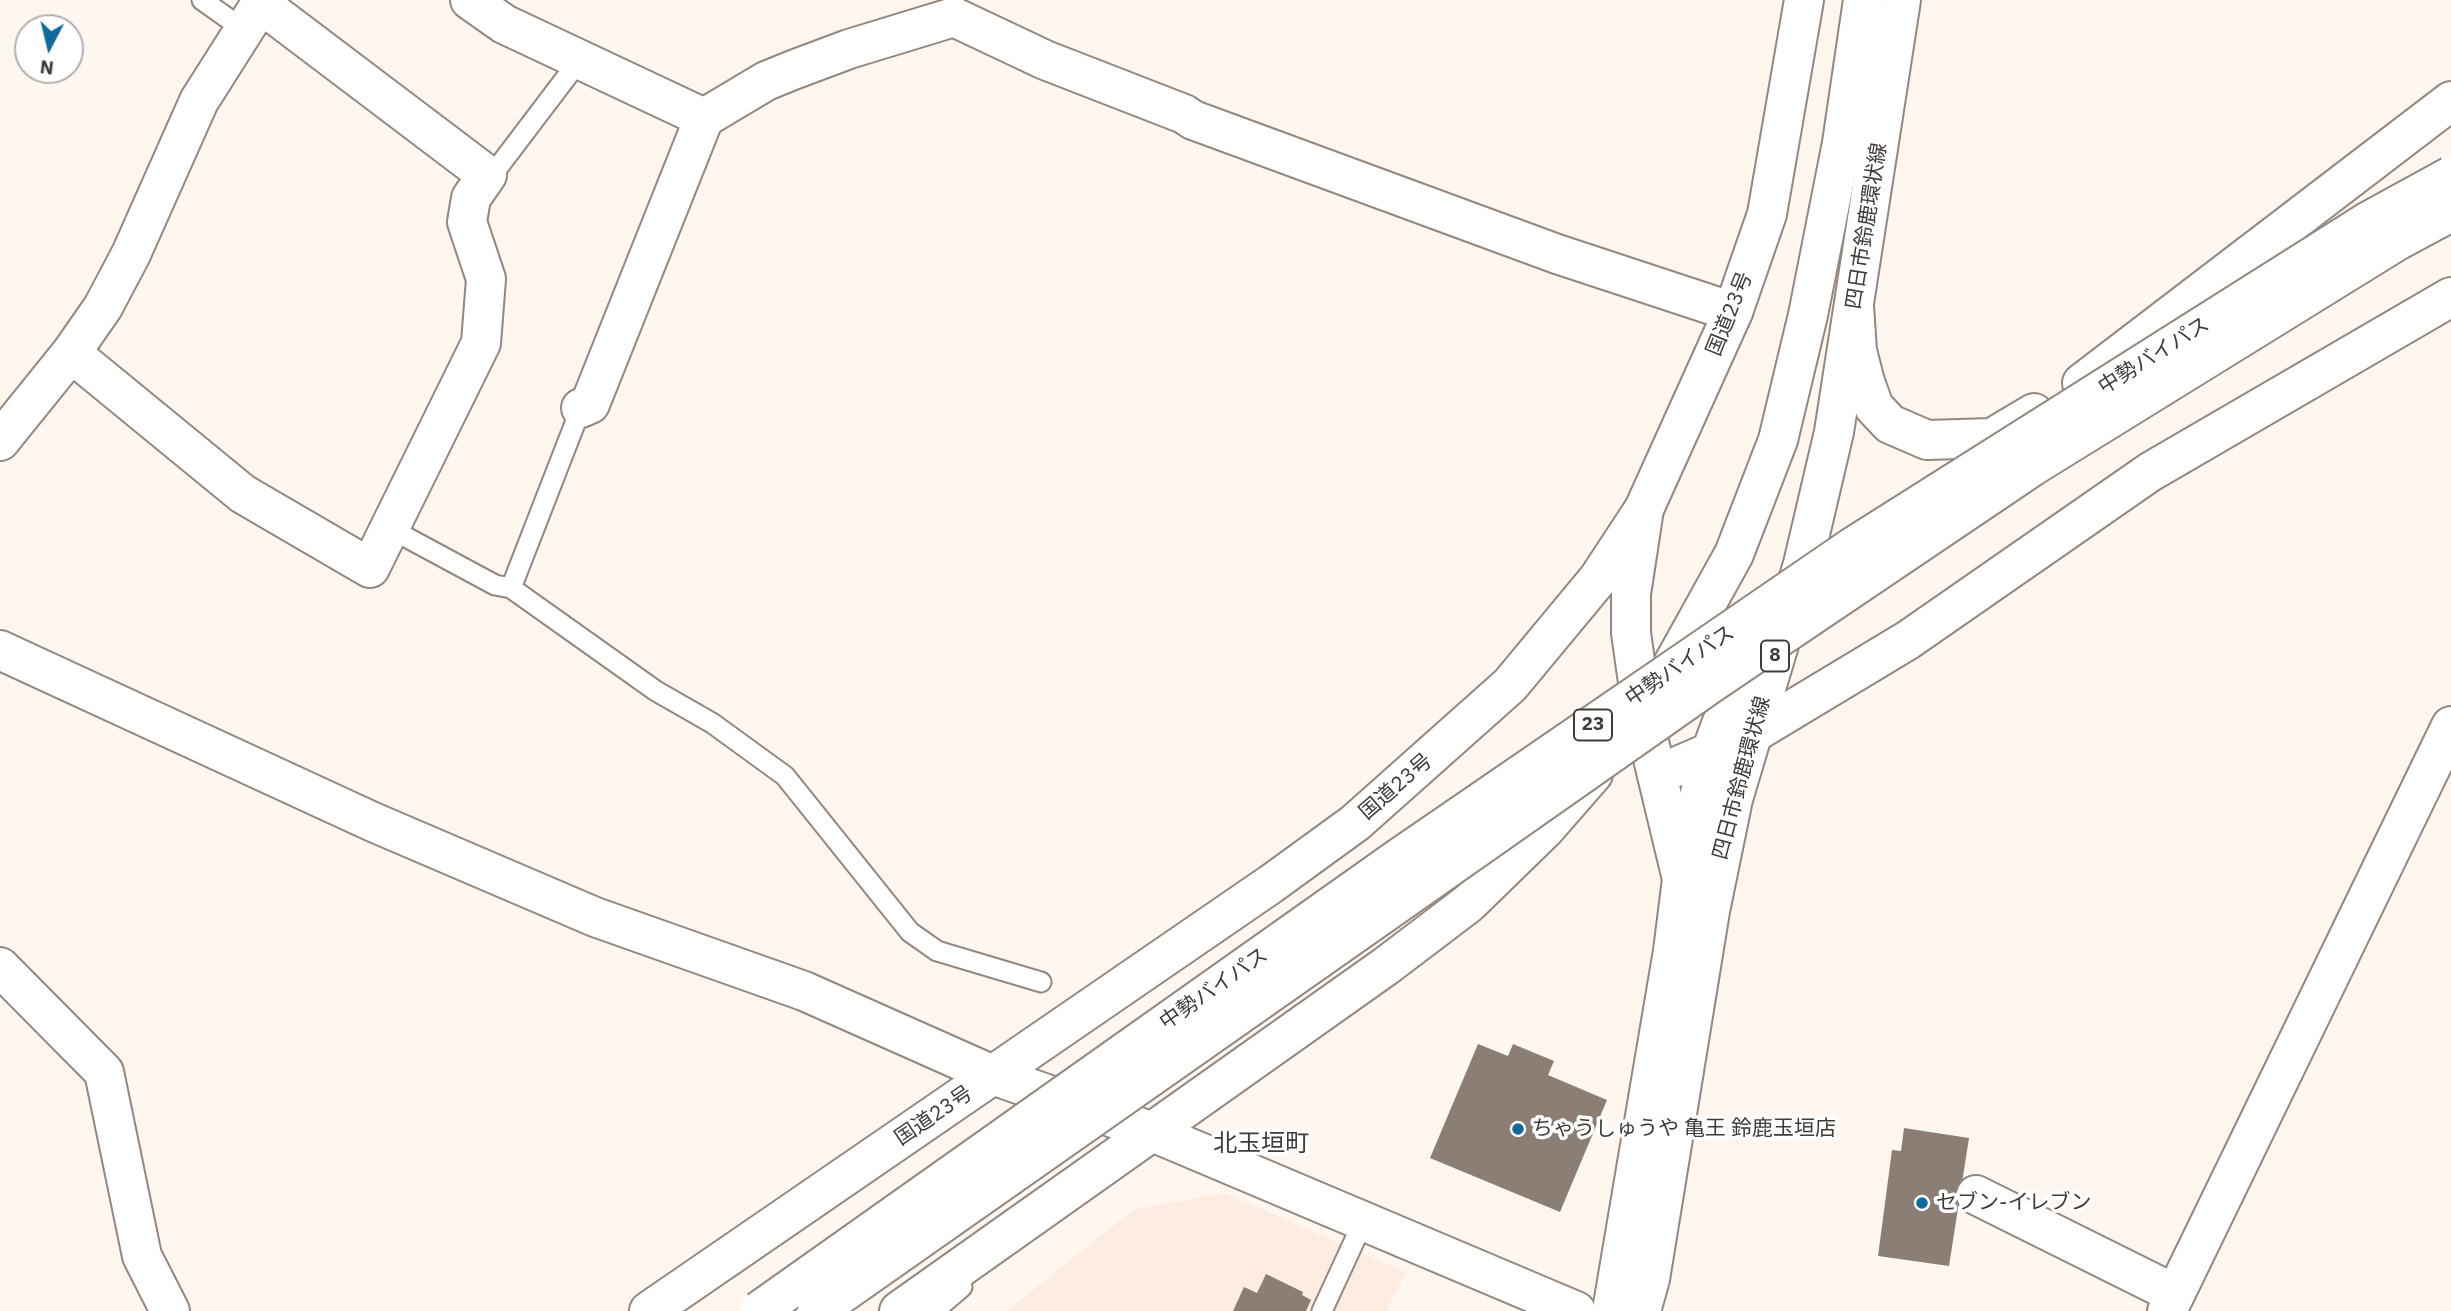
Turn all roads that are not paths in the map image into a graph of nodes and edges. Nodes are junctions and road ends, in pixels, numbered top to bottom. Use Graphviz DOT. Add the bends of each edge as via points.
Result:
graph roads {
  1 [pos="202,0"];
  2 [pos="470,0"];
  3 [pos="1804,0"];
  4 [pos="1863,0"];
  5 [pos="1901,0"];
  6 [pos="256,11"];
  7 [pos="581,58"];
  8 [pos="2451,101"];
  9 [pos="704,118"];
  10 [pos="487,175"];
  11 [pos="2451,176"];
  12 [pos="2451,212"];
  13 [pos="2451,297"];
  14 [pos="1854,306"];
  15 [pos="1733,312"];
  16 [pos="71,353"];
  17 [pos="582,408"];
  18 [pos="1992,438"];
  19 [pos="0,441"];
  20 [pos="1644,509"];
  21 [pos="391,529"];
  22 [pos="511,588"];
  23 [pos="1791,602"];
  24 [pos="0,650"];
  25 [pos="1643,717"];
  26 [pos="2451,726"];
  27 [pos="1752,734"];
  28 [pos="1711,751"];
  29 [pos="1657,775"];
  30 [pos="1682,879"];
  31 [pos="0,967"];
  32 [pos="1041,982"];
  33 [pos="993,1075"];
  34 [pos="1150,1131"];
  35 [pos="1096,1173"];
  36 [pos="1976,1195"];
  37 [pos="1364,1220"];
  38 [pos="2171,1302"];
  39 [pos="170,1311"];
  40 [pos="649,1311"];
  41 [pos="759,1311"];
  42 [pos="817,1311"];
  43 [pos="899,1311"];
  44 [pos="934,1311"];
  45 [pos="1322,1311"];
  46 [pos="1576,1311"];
  47 [pos="1612,1311"];
  48 [pos="1641,1311"];
  1 -- 6 [label="lane"];
  2 -- 7 [label="main road" via="504,24"];
  3 -- 15 [label="main road, 国道23号" via="1767,214"];
  4 -- 25 [label="main road, 23" via="1842,143 1778,440 1734,554"];
  5 -- 14 [label="main road, 四日市鈴鹿環状線 / 8"];
  6 -- 10 [label="main road"];
  6 -- 16 [label="main road" via="199,101 131,254"];
  7 -- 9 [label="main road"];
  7 -- 10 [label="lane" via="496,170"];
  8 -- 18 [label="main road" via="2099,372"];
  9 -- 15 [label="main road" via="793,70 954,17 1045,60 1205,125 1557,254"];
  9 -- 17 [label="main road" via="590,404"];
  10 -- 21 [label="main road" via="471,198 467,222 486,279 481,343"];
  11 -- 41 [label="main road, 中勢バイパス / 23, bridge" via="2368,222 1854,546 1399,858"];
  12 -- 42 [label="main road, 中勢バイパス / 23, bridge" via="2033,466 1483,842"];
  13 -- 27 [label="main road" via="2150,472 1908,640"];
  14 -- 18 [label="main road" via="1865,382 1874,407 1890,424 1927,440"];
  14 -- 23 [label="main road, 四日市鈴鹿環状線 / 8" via="1834,432"];
  15 -- 20 [label="main road, 国道23号"];
  16 -- 19 [label="main road"];
  16 -- 21 [label="main road" via="243,494 370,568"];
  17 -- 22 [label="lane"];
  18 -- 23 [label="main road" via="1848,537"];
  20 -- 25 [label="main road, 四日市鈴鹿環状線" via="1631,594 1631,633"];
  20 -- 33 [label="main road, 国道23号" via="1598,579 1510,684 1406,778 1270,884"];
  21 -- 22 [label="lane"];
  22 -- 32 [label="lane" via="785,776 910,932 937,951"];
  23 -- 27 [label="main road, 四日市鈴鹿環状線 / 8"];
  23 -- 28 [label="main road" via="1727,705"];
  24 -- 33 [label="main road" via="373,822 595,918 804,991"];
  25 -- 29 [label="main road, 四日市鈴鹿環状線"];
  25 -- 34 [label="main road, 23" via="1545,830 1469,903"];
  26 -- 38 [label="main road"];
  27 -- 28 [label="main road"];
  27 -- 48 [label="main road, 四日市鈴鹿環状線 / 8" via="1710,911"];
  28 -- 29 [label="main road"];
  28 -- 30 [label="main road" via="1701,779"];
  29 -- 30 [label="main road, 四日市鈴鹿環状線"];
  30 -- 47 [label="main road, 四日市鈴鹿環状線"];
  31 -- 39 [label="main road" via="104,1072 142,1255"];
  33 -- 34 [label="main road"];
  33 -- 40 [label="main road, 国道23号"];
  34 -- 35 [label="main road, 23"];
  34 -- 37 [label="main road"];
  35 -- 43 [label="main road, 23"];
  35 -- 44 [label="lane"];
  36 -- 38 [label="main road"];
  37 -- 45 [label="lane"];
  37 -- 46 [label="main road"];
}
